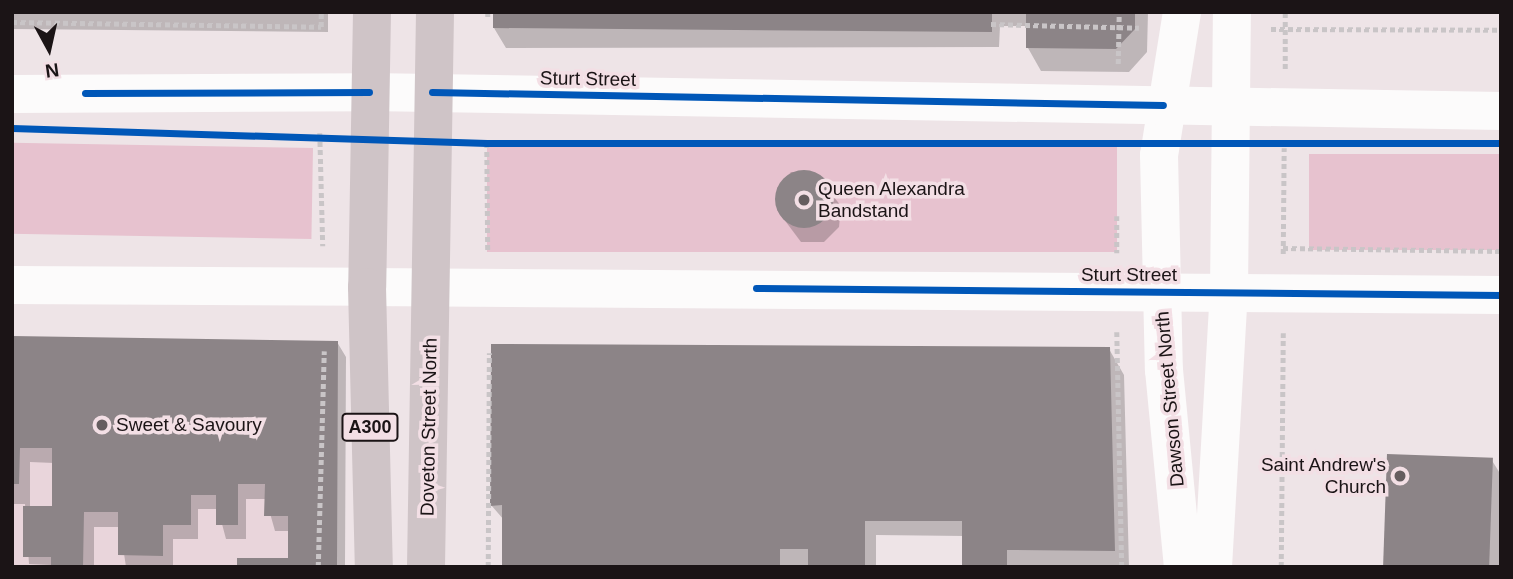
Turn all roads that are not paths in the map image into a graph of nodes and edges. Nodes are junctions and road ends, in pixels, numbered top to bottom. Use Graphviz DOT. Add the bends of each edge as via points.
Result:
graph roads {
  1 [pos="372,12"];
  2 [pos="435,12"];
  3 [pos="1181,20"];
  4 [pos="1232,20"];
  5 [pos="369,92"];
  6 [pos="432,92"];
  7 [pos="12,94"];
  8 [pos="1163,106"];
  9 [pos="1501,111"];
  10 [pos="1229,125"];
  11 [pos="12,285"];
  12 [pos="367,287"];
  13 [pos="431,288"];
  14 [pos="1160,290"];
  15 [pos="1229,291"];
  16 [pos="1501,295"];
  17 [pos="374,567"];
  18 [pos="426,567"];
  19 [pos="1183,567"];
  20 [pos="1213,567"];
  1 -- 5 [label="highway, A300"];
  2 -- 6 [label="highway, A300"];
  3 -- 8 [label="main road, Dawson Street North"];
  4 -- 10 [label="main road, Dawson Street North"];
  5 -- 6 [label="main road, Sturt Street"];
  5 -- 7 [label="main road, Sturt Street"];
  5 -- 12 [label="highway, A300"];
  6 -- 8 [label="main road, Sturt Street"];
  6 -- 13 [label="highway, A300"];
  8 -- 10 [label="main road, Sturt Street"];
  8 -- 14 [label="main road, Dawson Street North"];
  9 -- 10 [label="main road, Sturt Street"];
  10 -- 15 [label="main road, Dawson Street North"];
  11 -- 12 [label="main road, Sturt Street"];
  12 -- 13 [label="main road, Sturt Street"];
  12 -- 17 [label="highway, A300"];
  13 -- 14 [label="main road, Sturt Street"];
  13 -- 18 [label="highway, Doveton Street North / A300"];
  14 -- 15 [label="main road, Sturt Street"];
  14 -- 19 [label="main road, Dawson Street North"];
  15 -- 16 [label="main road, Sturt Street"];
  15 -- 20 [label="main road, Dawson Street North"];
}
